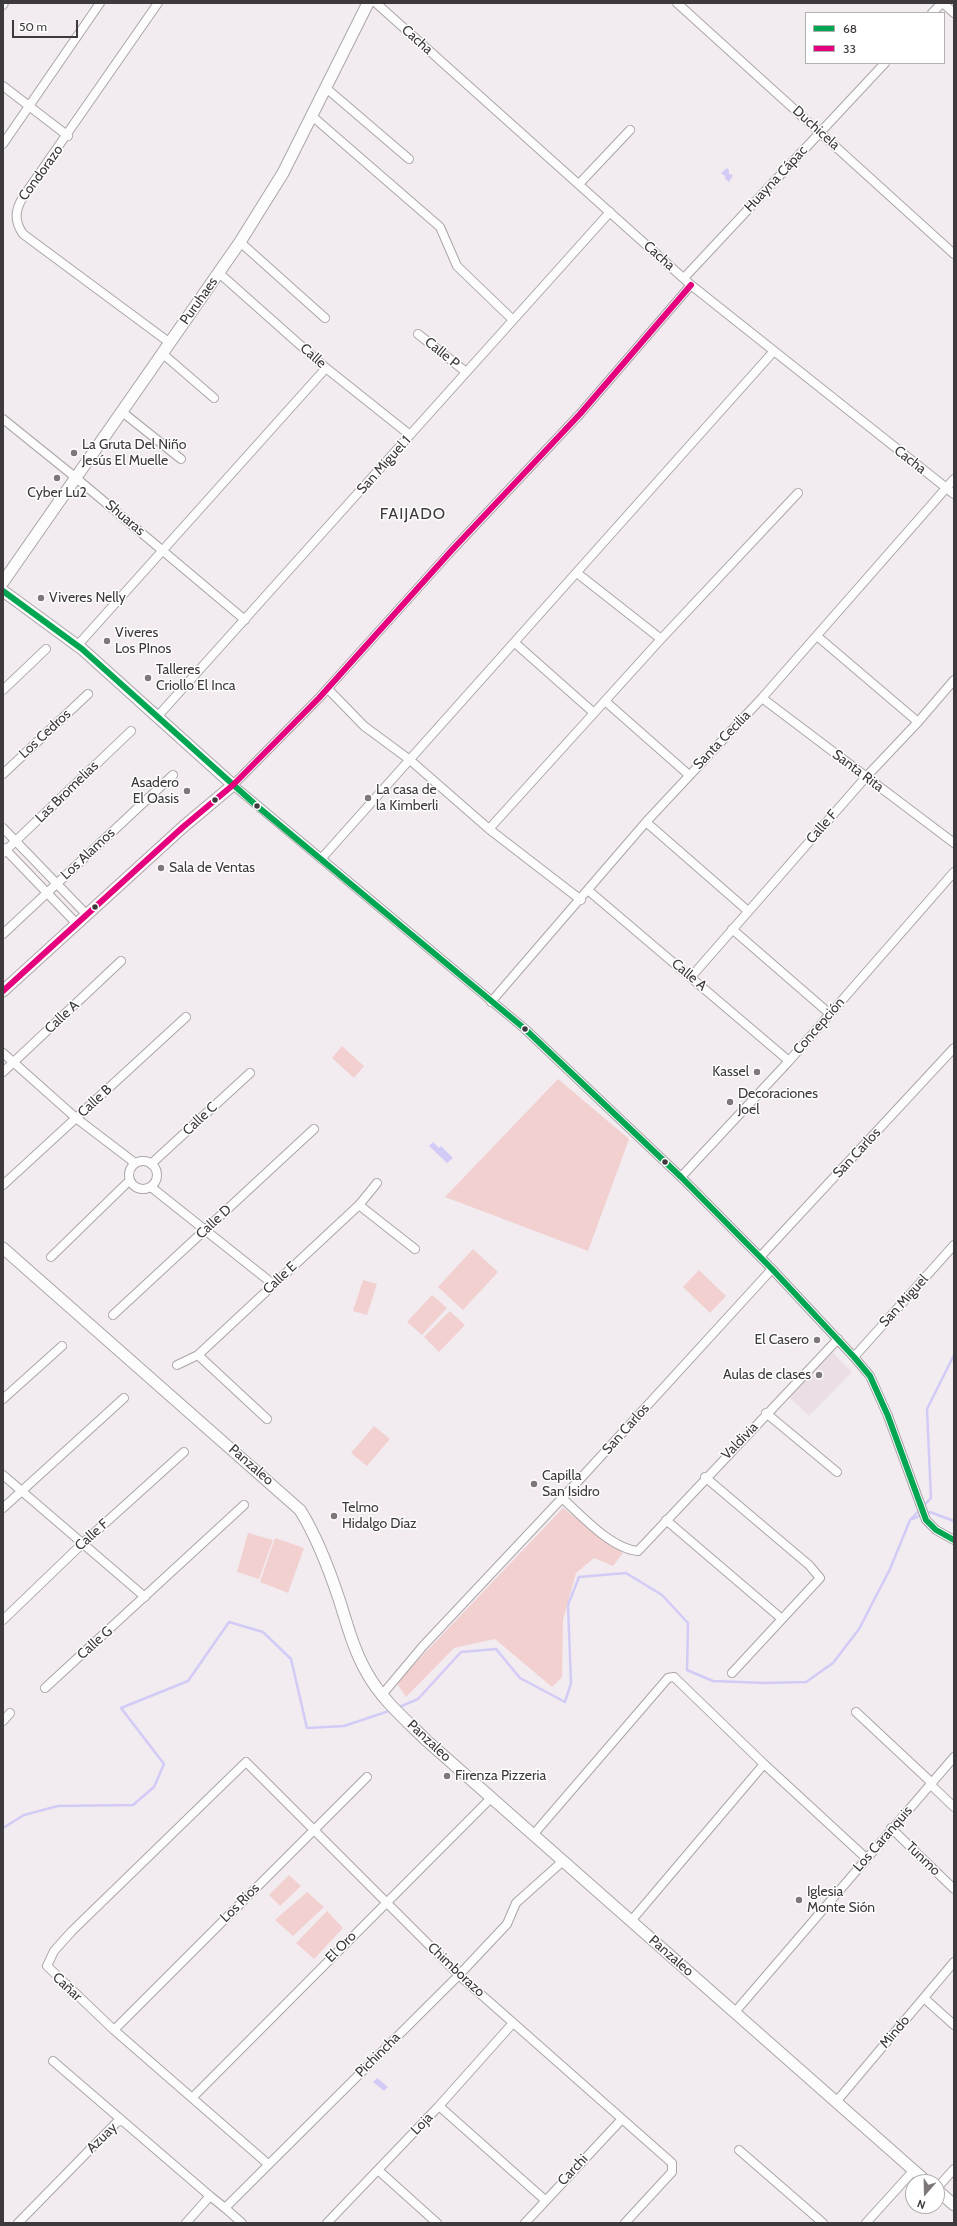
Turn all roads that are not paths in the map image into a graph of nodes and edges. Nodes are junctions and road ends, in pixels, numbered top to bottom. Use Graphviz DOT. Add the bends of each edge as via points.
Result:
graph roads {
  1 [pos="100,3"];
  2 [pos="158,3"];
  3 [pos="368,3"];
  4 [pos="376,3"];
  5 [pos="677,3"];
  6 [pos="943,3"];
  7 [pos="933,12"];
  8 [pos="954,13"];
  9 [pos="884,64"];
  10 [pos="3,86"];
  11 [pos="326,88"];
  12 [pos="28,107"];
  13 [pos="312,116"];
  14 [pos="630,130"];
  15 [pos="820,132"];
  16 [pos="68,136"];
  17 [pos="3,144"];
  18 [pos="408,159"];
  19 [pos="579,184"];
  20 [pos="610,212"];
  21 [pos="240,242"];
  22 [pos="954,254"];
  23 [pos="219,273"];
  24 [pos="684,278"];
  25 [pos="691,285"];
  26 [pos="325,318"];
  27 [pos="513,320"];
  28 [pos="418,334"];
  29 [pos="170,343"];
  30 [pos="774,352"];
  31 [pos="162,354"];
  32 [pos="326,368"];
  33 [pos="466,372"];
  34 [pos="214,398"];
  35 [pos="122,411"];
  36 [pos="3,419"];
  37 [pos="410,436"];
  38 [pos="181,459"];
  39 [pos="75,477"];
  40 [pos="954,479"];
  41 [pos="946,488"];
  42 [pos="798,493"];
  43 [pos="954,494"];
  44 [pos="162,549"];
  45 [pos="577,573"];
  46 [pos="3,582"];
  47 [pos="3,591"];
  48 [pos="245,620"];
  49 [pos="817,636"];
  50 [pos="661,639"];
  51 [pos="515,643"];
  52 [pos="77,646"];
  53 [pos="46,649"];
  54 [pos="954,680"];
  55 [pos="328,689"];
  56 [pos="3,690"];
  57 [pos="88,694"];
  58 [pos="762,698"];
  59 [pos="605,701"];
  60 [pos="594,713"];
  61 [pos="157,717"];
  62 [pos="918,722"];
  63 [pos="131,731"];
  64 [pos="410,760"];
  65 [pos="3,774"];
  66 [pos="173,774"];
  67 [pos="689,775"];
  68 [pos="866,777"];
  69 [pos="233,785"];
  70 [pos="646,822"];
  71 [pos="3,828"];
  72 [pos="489,830"];
  73 [pos="15,841"];
  74 [pos="954,843"];
  75 [pos="4,850"];
  76 [pos="321,859"];
  77 [pos="954,872"];
  78 [pos="56,884"];
  79 [pos="589,891"];
  80 [pos="46,894"];
  81 [pos="581,900"];
  82 [pos="748,911"];
  83 [pos="87,915"];
  84 [pos="77,924"];
  85 [pos="732,929"];
  86 [pos="3,934"];
  87 [pos="121,961"];
  88 [pos="691,977"];
  89 [pos="3,991"];
  90 [pos="491,1002"];
  91 [pos="830,1014"];
  92 [pos="186,1017"];
  93 [pos="954,1048"];
  94 [pos="3,1053"];
  95 [pos="3,1057"];
  96 [pos="789,1061"];
  97 [pos="13,1063"];
  98 [pos="3,1072"];
  99 [pos="250,1073"];
  100 [pos="76,1118"];
  101 [pos="314,1129"];
  102 [pos="135,1163"];
  103 [pos="151,1164"];
  104 [pos="681,1177"];
  105 [pos="130,1181"];
  106 [pos="377,1183"];
  107 [pos="3,1185"];
  108 [pos="151,1187"];
  109 [pos="359,1205"];
  110 [pos="206,1230"];
  111 [pos="954,1245"];
  112 [pos="3,1248"];
  113 [pos="416,1250"];
  114 [pos="51,1257"];
  115 [pos="760,1257"];
  116 [pos="772,1269"];
  117 [pos="273,1284"];
  118 [pos="113,1315"];
  119 [pos="838,1339"];
  120 [pos="62,1346"];
  121 [pos="198,1355"];
  122 [pos="854,1357"];
  123 [pos="177,1365"];
  124 [pos="124,1398"];
  125 [pos="3,1399"];
  126 [pos="766,1414"];
  127 [pos="267,1419"];
  128 [pos="184,1452"];
  129 [pos="837,1472"];
  130 [pos="3,1475"];
  131 [pos="705,1477"];
  132 [pos="21,1491"];
  133 [pos="562,1498"];
  134 [pos="244,1505"];
  135 [pos="3,1508"];
  136 [pos="666,1520"];
  137 [pos="954,1540"];
  138 [pos="83,1543"];
  139 [pos="145,1597"];
  140 [pos="3,1620"];
  141 [pos="782,1620"];
  142 [pos="732,1673"];
  143 [pos="45,1688"];
  144 [pos="384,1698"];
  145 [pos="856,1712"];
  146 [pos="10,1713"];
  147 [pos="3,1721"];
  148 [pos="954,1757"];
  149 [pos="246,1762"];
  150 [pos="764,1764"];
  151 [pos="367,1778"];
  152 [pos="931,1783"];
  153 [pos="491,1798"];
  154 [pos="954,1807"];
  155 [pos="891,1828"];
  156 [pos="313,1830"];
  157 [pos="533,1835"];
  158 [pos="866,1858"];
  159 [pos="563,1861"];
  160 [pos="954,1889"];
  161 [pos="385,1902"];
  162 [pos="631,1921"];
  163 [pos="954,1962"];
  164 [pos="459,1975"];
  165 [pos="924,1998"];
  166 [pos="735,2012"];
  167 [pos="514,2023"];
  168 [pos="954,2025"];
  169 [pos="114,2030"];
  170 [pos="53,2060"];
  171 [pos="192,2098"];
  172 [pos="836,2102"];
  173 [pos="439,2106"];
  174 [pos="622,2119"];
  175 [pos="121,2120"];
  176 [pos="739,2150"];
  177 [pos="268,2164"];
  178 [pos="954,2169"];
  179 [pos="378,2170"];
  180 [pos="914,2170"];
  181 [pos="918,2174"];
  182 [pos="945,2180"];
  183 [pos="210,2196"];
  184 [pos="945,2197"];
  185 [pos="546,2200"];
  186 [pos="954,2205"];
  187 [pos="225,2208"];
  188 [pos="18,2223"];
  189 [pos="186,2223"];
  190 [pos="242,2223"];
  191 [pos="327,2223"];
  192 [pos="437,2223"];
  193 [pos="525,2223"];
  194 [pos="625,2223"];
  195 [pos="823,2223"];
  196 [pos="866,2223"];
  1 -- 12 [label="street"];
  2 -- 16 [label="street, Condorazo"];
  3 -- 11 [label="street, Puruhaes"];
  4 -- 19 [label="street, Cacha"];
  5 -- 15 [label="street, Duchicela"];
  6 -- 7 [label="street"];
  6 -- 8 [label="street"];
  9 -- 15 [label="street, Huayna Cápac"];
  10 -- 12 [label="street"];
  11 -- 13 [label="street, Puruhaes"];
  11 -- 18 [label="street"];
  12 -- 16 [label="street"];
  12 -- 17 [label="street"];
  13 -- 21 [label="street, Puruhaes" via="283,174"];
  13 -- 27 [label="street" via="440,227 457,266"];
  14 -- 19 [label="street"];
  15 -- 22 [label="street, Duchicela"];
  15 -- 24 [label="street, Huayna Cápac"];
  16 -- 29 [label="street, Condorazo" via="18,204 18,228"];
  19 -- 20 [label="street, Cacha"];
  20 -- 24 [label="street, Cacha"];
  20 -- 27 [label="street, San Miguel 1"];
  21 -- 23 [label="street, Puruhaes"];
  21 -- 26 [label="street"];
  23 -- 29 [label="street, Puruhaes"];
  23 -- 32 [label="street, Calle"];
  24 -- 25 [label="street, Cacha"];
  25 -- 30 [label="street, Cacha"];
  25 -- 55 [label="street" via="580,414 452,550"];
  27 -- 33 [label="street, San Miguel 1"];
  28 -- 33 [label="street, Calle P"];
  29 -- 31 [label="street, Puruhaes"];
  30 -- 41 [label="street, Cacha"];
  30 -- 45 [label="street"];
  31 -- 34 [label="street"];
  31 -- 35 [label="street, Puruhaes"];
  32 -- 37 [label="street, Calle"];
  32 -- 44 [label="street"];
  33 -- 37 [label="street, San Miguel 1"];
  35 -- 38 [label="street"];
  35 -- 39 [label="street, Puruhaes"];
  36 -- 39 [label="street, Shuaras"];
  37 -- 48 [label="street, San Miguel 1"];
  39 -- 44 [label="street, Shuaras"];
  39 -- 46 [label="street, Puruhaes"];
  40 -- 41 [label="street, Santa Cecilia"];
  41 -- 43 [label="street, Cacha"];
  41 -- 49 [label="street, Santa Cecilia"];
  42 -- 50 [label="street"];
  44 -- 48 [label="street, Shuaras"];
  44 -- 52 [label="street"];
  45 -- 50 [label="street"];
  45 -- 51 [label="street"];
  47 -- 52 [label="street"];
  48 -- 61 [label="street, San Miguel 1"];
  49 -- 58 [label="street, Santa Cecilia"];
  49 -- 62 [label="street"];
  50 -- 59 [label="street"];
  51 -- 60 [label="street"];
  51 -- 64 [label="street"];
  52 -- 61 [label="street"];
  53 -- 56 [label="street"];
  54 -- 62 [label="street, Calle F"];
  55 -- 64 [label="street" via="364,726"];
  55 -- 69 [label="street"];
  57 -- 65 [label="street, Los Cedros"];
  58 -- 67 [label="street, Santa Cecilia"];
  58 -- 68 [label="street, Santa Rita"];
  59 -- 60 [label="street"];
  59 -- 67 [label="street"];
  60 -- 72 [label="street"];
  61 -- 69 [label="street"];
  62 -- 68 [label="street, Calle F"];
  63 -- 73 [label="street, Las Bromelias"];
  64 -- 72 [label="street"];
  64 -- 76 [label="street"];
  66 -- 78 [label="street, Los Alamos"];
  67 -- 70 [label="street, Santa Cecilia"];
  68 -- 74 [label="street, Santa Rita"];
  68 -- 82 [label="street, Calle F"];
  69 -- 76 [label="street"];
  69 -- 83 [label="street"];
  70 -- 79 [label="street, Santa Cecilia"];
  70 -- 82 [label="street"];
  71 -- 73 [label="street"];
  72 -- 81 [label="street"];
  73 -- 75 [label="street, Las Bromelias"];
  73 -- 78 [label="street"];
  75 -- 80 [label="street"];
  76 -- 90 [label="street"];
  77 -- 91 [label="street, Concepción"];
  78 -- 80 [label="street, Los Alamos"];
  78 -- 83 [label="street"];
  79 -- 81 [label="street, Santa Cecilia"];
  79 -- 88 [label="street, Calle A"];
  80 -- 84 [label="street"];
  80 -- 86 [label="street, Los Alamos"];
  81 -- 90 [label="street, Santa Cecilia"];
  82 -- 85 [label="street, Calle F"];
  83 -- 84 [label="street"];
  84 -- 89 [label="street"];
  85 -- 88 [label="street, Calle F"];
  85 -- 91 [label="street"];
  87 -- 97 [label="street, Calle A"];
  88 -- 96 [label="street, Calle A"];
  90 -- 104 [label="street" via="525,1029"];
  91 -- 96 [label="street, Concepción"];
  92 -- 100 [label="street, Calle B"];
  93 -- 115 [label="street, San Carlos"];
  94 -- 97 [label="street"];
  95 -- 97 [label="street"];
  96 -- 104 [label="street, Concepción"];
  97 -- 98 [label="street, Calle A"];
  97 -- 100 [label="street"];
  99 -- 103 [label="street, Calle C"];
  100 -- 102 [label="street"];
  100 -- 107 [label="street, Calle B"];
  101 -- 110 [label="street, Calle D"];
  102 -- 103 [label="street" via="143,1161"];
  102 -- 105 [label="street" via="130,1169"];
  103 -- 108 [label="street" via="157,1176"];
  104 -- 115 [label="street"];
  105 -- 108 [label="street" via="139,1189"];
  105 -- 114 [label="street"];
  106 -- 109 [label="street, Calle E"];
  108 -- 110 [label="street"];
  109 -- 113 [label="street"];
  109 -- 117 [label="street, Calle E"];
  110 -- 117 [label="street" via="256,1273"];
  110 -- 118 [label="street, Calle D"];
  111 -- 122 [label="street, San Miguel"];
  112 -- 144 [label="street, Panzaleo" via="300,1510 312,1528 366,1672"];
  115 -- 116 [label="street"];
  116 -- 119 [label="street"];
  116 -- 133 [label="street, San Carlos"];
  117 -- 121 [label="street, Calle E"];
  119 -- 122 [label="street"];
  119 -- 126 [label="street, Valdivia"];
  120 -- 125 [label="street"];
  121 -- 123 [label="street, Calle E"];
  121 -- 127 [label="street"];
  122 -- 137 [label="street" via="874,1384 926,1520 936,1530"];
  124 -- 132 [label="street"];
  126 -- 129 [label="street"];
  126 -- 131 [label="street, Valdivia"];
  128 -- 138 [label="street, Calle F"];
  130 -- 132 [label="street"];
  131 -- 136 [label="street, Valdivia"];
  131 -- 141 [label="street" via="809,1565 820,1578"];
  132 -- 135 [label="street"];
  132 -- 138 [label="street"];
  133 -- 136 [label="street, Valdivia" via="622,1548 638,1551"];
  133 -- 144 [label="street, San Carlos" via="423,1646"];
  134 -- 139 [label="street, Calle G"];
  136 -- 141 [label="street"];
  138 -- 139 [label="street"];
  138 -- 140 [label="street, Calle F"];
  139 -- 143 [label="street, Calle G"];
  141 -- 142 [label="street"];
  144 -- 153 [label="street, Panzaleo"];
  145 -- 152 [label="street"];
  146 -- 147 [label="street"];
  148 -- 152 [label="street, Los Caranquis"];
  149 -- 156 [label="street, Chimborazo"];
  149 -- 169 [label="street, Cañar" via="77,1926 48,1961 47,1966 52,1973"];
  150 -- 157 [label="street" via="678,1680 671,1677"];
  150 -- 158 [label="street"];
  150 -- 162 [label="street"];
  151 -- 156 [label="street, Los Rios"];
  152 -- 154 [label="street"];
  152 -- 155 [label="street, Los Caranquis"];
  153 -- 157 [label="street, Panzaleo"];
  153 -- 161 [label="street, El Oro"];
  155 -- 158 [label="street, Los Caranquis"];
  155 -- 160 [label="street, Tunmo"];
  156 -- 161 [label="street, Chimborazo"];
  156 -- 169 [label="street, Los Rios"];
  157 -- 159 [label="street, Panzaleo"];
  158 -- 166 [label="street, Los Caranquis"];
  159 -- 162 [label="street, Panzaleo"];
  159 -- 164 [label="street, Pichincha" via="516,1903 507,1924"];
  161 -- 164 [label="street, Chimborazo"];
  161 -- 171 [label="street, El Oro"];
  162 -- 166 [label="street, Panzaleo"];
  163 -- 165 [label="street, Mindo"];
  164 -- 167 [label="street, Chimborazo"];
  164 -- 177 [label="street, Pichincha"];
  165 -- 168 [label="street"];
  165 -- 172 [label="street, Mindo"];
  166 -- 172 [label="street, Panzaleo"];
  167 -- 173 [label="street, Loja"];
  167 -- 174 [label="street, Chimborazo"];
  169 -- 171 [label="street, Cañar"];
  170 -- 175 [label="street"];
  171 -- 177 [label="street, Cañar"];
  172 -- 180 [label="street, Panzaleo"];
  173 -- 179 [label="street, Loja"];
  173 -- 185 [label="street"];
  174 -- 185 [label="street, Carchi"];
  174 -- 194 [label="street, Chimborazo" via="672,2163 673,2169"];
  175 -- 183 [label="street, Azuay"];
  175 -- 188 [label="street, Azuay"];
  176 -- 195 [label="street"];
  177 -- 187 [label="street, Pichincha"];
  178 -- 182 [label="street"];
  179 -- 191 [label="street, Loja"];
  179 -- 192 [label="street"];
  180 -- 181 [label="street, Panzaleo"];
  180 -- 196 [label="street"];
  183 -- 187 [label="street"];
  183 -- 189 [label="street"];
  184 -- 186 [label="street"];
  185 -- 193 [label="street, Carchi"];
  187 -- 190 [label="street"];
}
